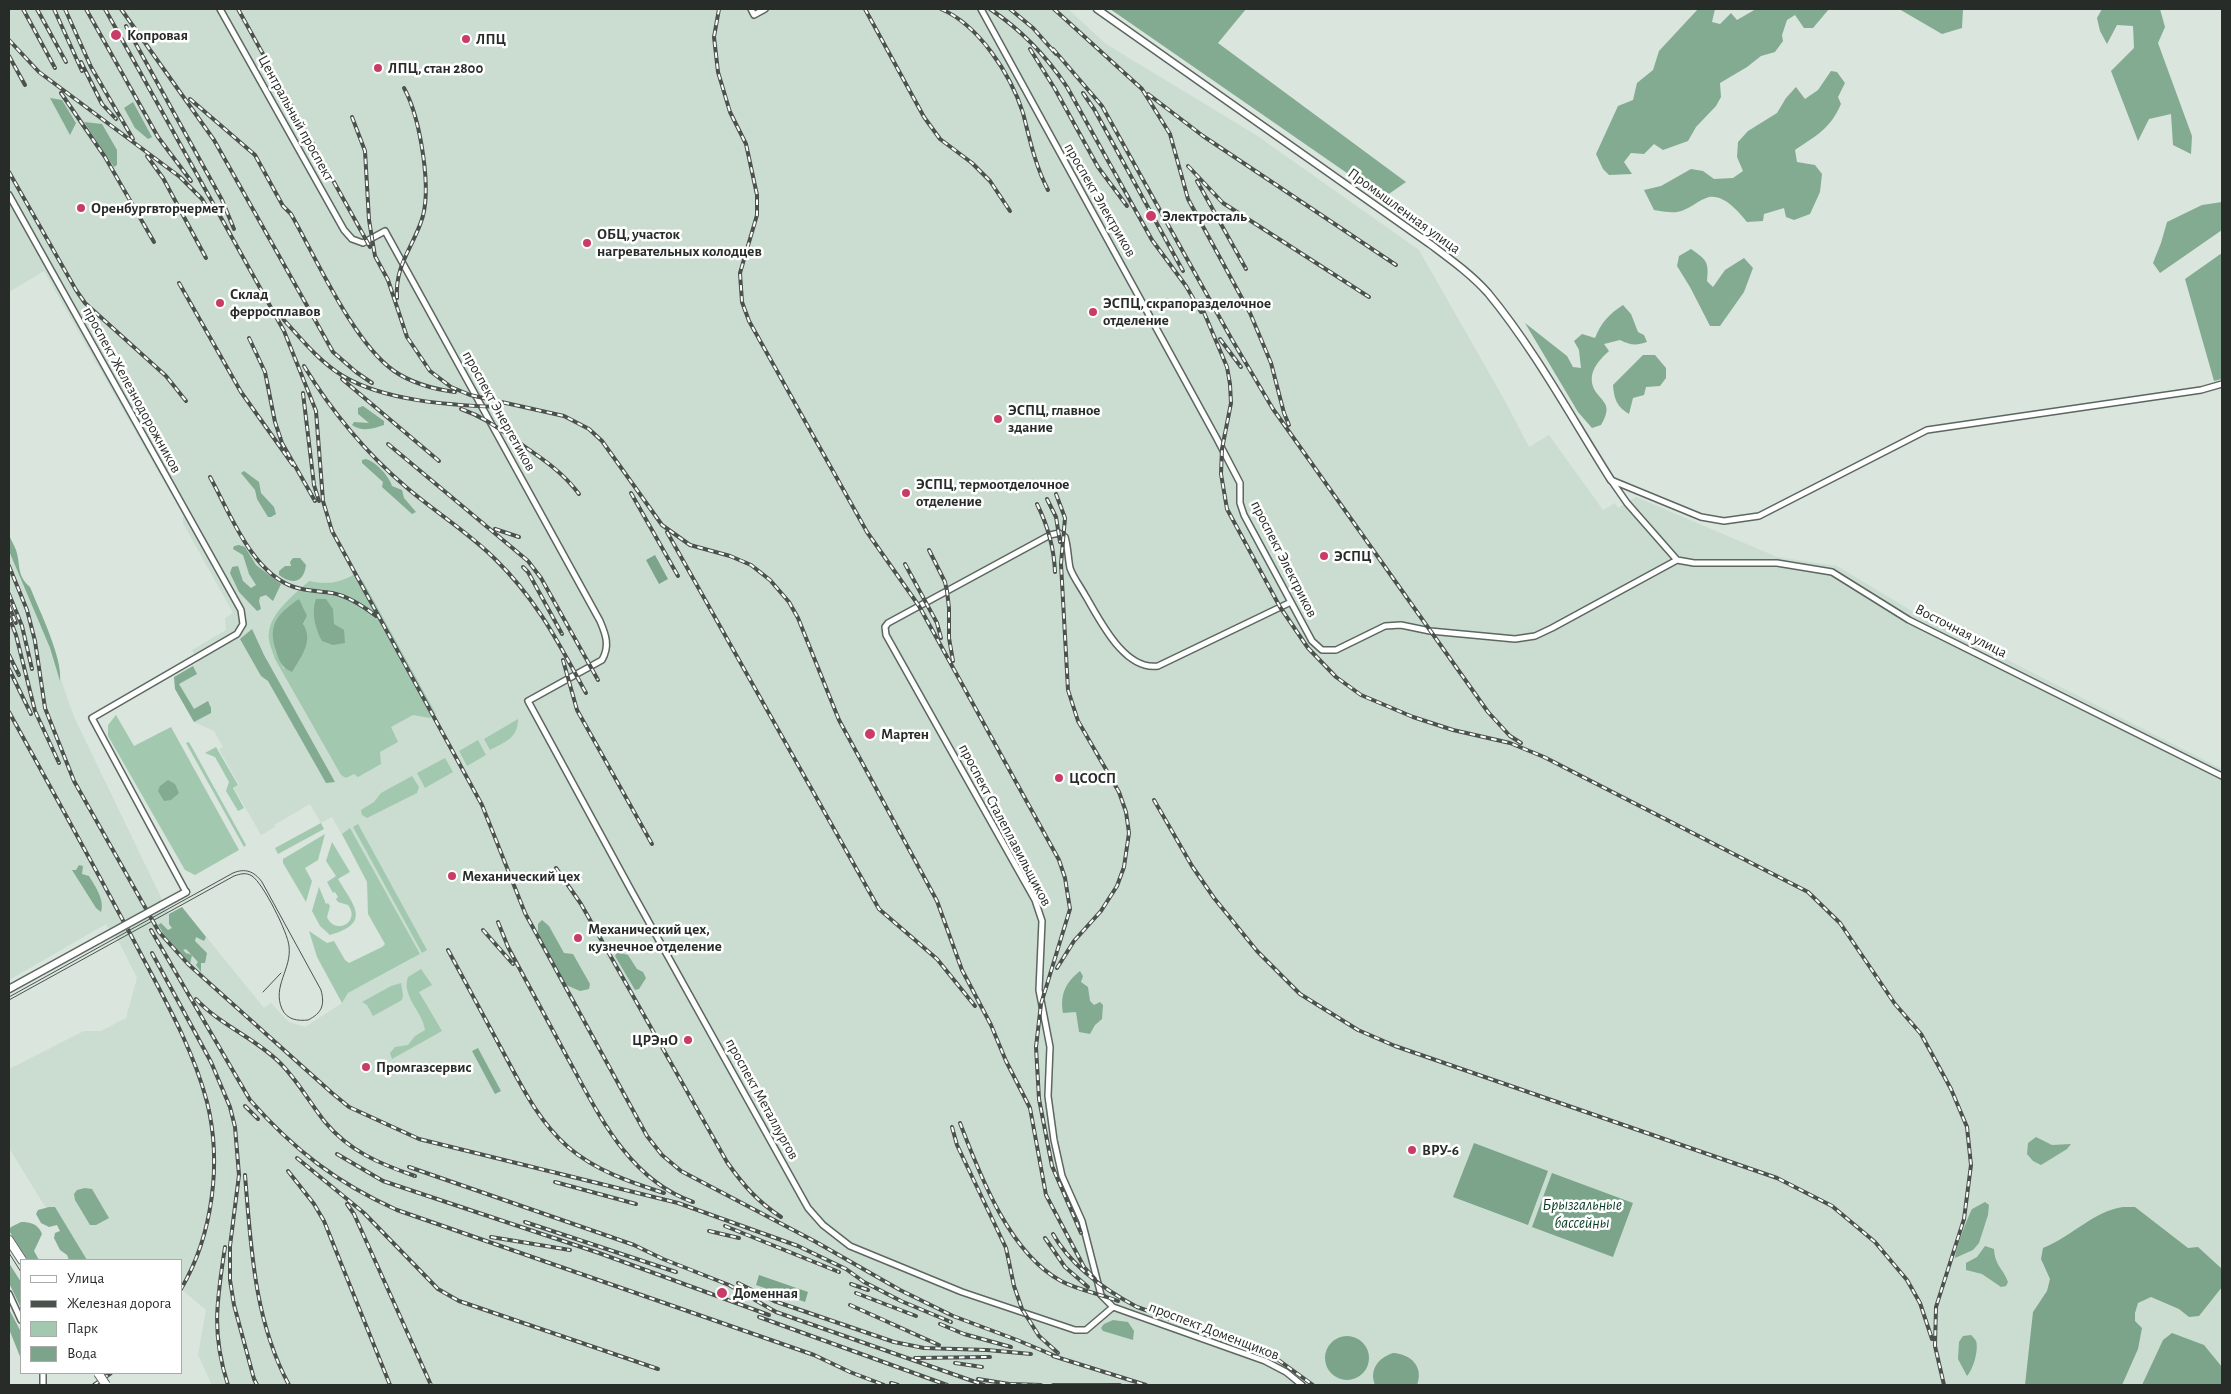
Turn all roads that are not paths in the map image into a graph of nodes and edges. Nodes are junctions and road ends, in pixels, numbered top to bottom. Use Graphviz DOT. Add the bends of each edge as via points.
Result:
graph roads {
  1 [pos="220,9"];
  2 [pos="751,9"];
  3 [pos="765,9"];
  4 [pos="981,9"];
  5 [pos="1097,9"];
  6 [pos="9,195"];
  7 [pos="352,239"];
  8 [pos="2222,384"];
  9 [pos="1611,480"];
  10 [pos="1677,560"];
  11 [pos="1291,602"];
  12 [pos="528,701"];
  13 [pos="2222,776"];
  14 [pos="186,892"];
  15 [pos="9,989"];
  16 [pos="9,1240"];
  17 [pos="21,1259"];
  18 [pos="9,1294"];
  19 [pos="1113,1307"];
  20 [pos="20,1318"];
  21 [pos="99,1374"];
  22 [pos="106,1385"];
  23 [pos="1302,1385"];
  1 -- 7 [label="street, Центральный проспект"];
  2 -- 3 [label="street" via="754,14"];
  4 -- 11 [label="street, проспект Электриков" via="1216,437 1240,483 1244,515"];
  5 -- 9 [label="street, Промышленная улица" via="1470,274 1525,343"];
  6 -- 14 [label="street, проспект Железнодорожников" via="241,610 243,624 237,634 92,718"];
  7 -- 12 [label="street, проспект Энергетиков" via="363,243 385,231 607,638 602,660"];
  8 -- 9 [label="street" via="2201,390 1927,430 1759,516 1734,520 1701,517"];
  9 -- 10 [label="street, Промышленная улица"];
  10 -- 11 [label="street, проспект Электриков" via="1552,628 1535,636 1515,639 1401,625 1385,626 1336,650 1322,650 1312,641"];
  10 -- 13 [label="street, Восточная улица" via="1777,563 1832,572 1909,620"];
  11 -- 19 [label="street, проспект Сталеплавильщиков" via="1158,666 1149,667 1119,648 1103,626 1070,569 1065,537 1059,533 972,576 888,622 885,627 886,636 1035,900 1042,921 1039,990 1050,1047 1048,1096 1054,1140 1062,1176 1082,1220 1102,1295"];
  12 -- 19 [label="street, проспект Металлургов" via="804,1200 823,1225 855,1248 962,1292 1075,1330 1086,1330"];
  14 -- 15 [label="street, bridge"];
  16 -- 17 [label="main road"];
  18 -- 20 [label="street"];
  19 -- 23 [label="street, проспект Доменщиков" via="1265,1361"];
  21 -- 22 [label="main road, bridge"];
}
